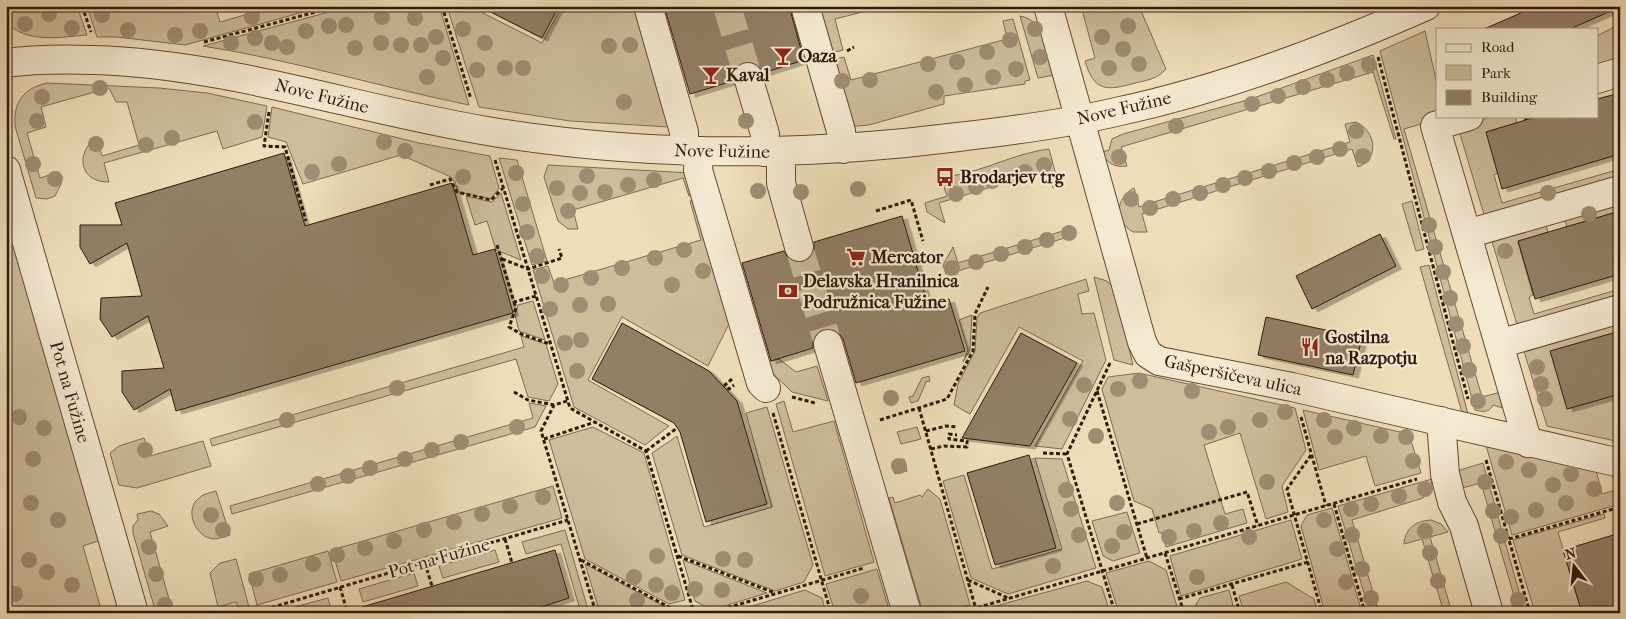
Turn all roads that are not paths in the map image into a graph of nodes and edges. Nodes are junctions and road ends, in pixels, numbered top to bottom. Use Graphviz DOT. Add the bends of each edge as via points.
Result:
graph roads {
  1 [pos="648,6"];
  2 [pos="805,6"];
  3 [pos="1048,6"];
  4 [pos="1426,6"];
  5 [pos="6,63"];
  6 [pos="1620,72"];
  7 [pos="748,77"];
  8 [pos="1598,79"];
  9 [pos="1462,118"];
  10 [pos="1080,120"];
  11 [pos="842,149"];
  12 [pos="691,151"];
  13 [pos="773,152"];
  14 [pos="6,170"];
  15 [pos="1620,190"];
  16 [pos="1467,234"];
  17 [pos="799,247"];
  18 [pos="1620,309"];
  19 [pos="828,344"];
  20 [pos="1499,344"];
  21 [pos="767,393"];
  22 [pos="1441,421"];
  23 [pos="1528,443"];
  24 [pos="1620,463"];
  25 [pos="134,613"];
  26 [pos="907,613"];
  27 [pos="1489,613"];
  1 -- 12 [label="street"];
  2 -- 11 [label="street" via="841,132"];
  3 -- 10 [label="street, Gašperšičeva ulica"];
  4 -- 10 [label="street, Nove Fužine" via="1252,74"];
  5 -- 12 [label="street, Nove Fužine" via="133,61 180,67 224,73 484,131 593,145"];
  6 -- 8 [label="street"];
  7 -- 13 [label="street"];
  9 -- 16 [label="street" via="1435,126"];
  10 -- 11 [label="street, Nove Fužine" via="1019,130"];
  10 -- 22 [label="street, Gašperšičeva ulica" via="1148,354 1159,361"];
  11 -- 13 [label="street, Nove Fužine"];
  12 -- 13 [label="street, Nove Fužine"];
  12 -- 21 [label="street" via="761,383"];
  13 -- 17 [label="street"];
  14 -- 25 [label="street, Pot na Fužine"];
  15 -- 16 [label="street"];
  16 -- 20 [label="street"];
  18 -- 20 [label="street"];
  19 -- 26 [label="street"];
  20 -- 23 [label="street"];
  22 -- 23 [label="street, Gašperšičeva ulica"];
  22 -- 27 [label="street" via="1444,472 1452,502 1464,526"];
  23 -- 24 [label="street, Gašperšičeva ulica"];
}
